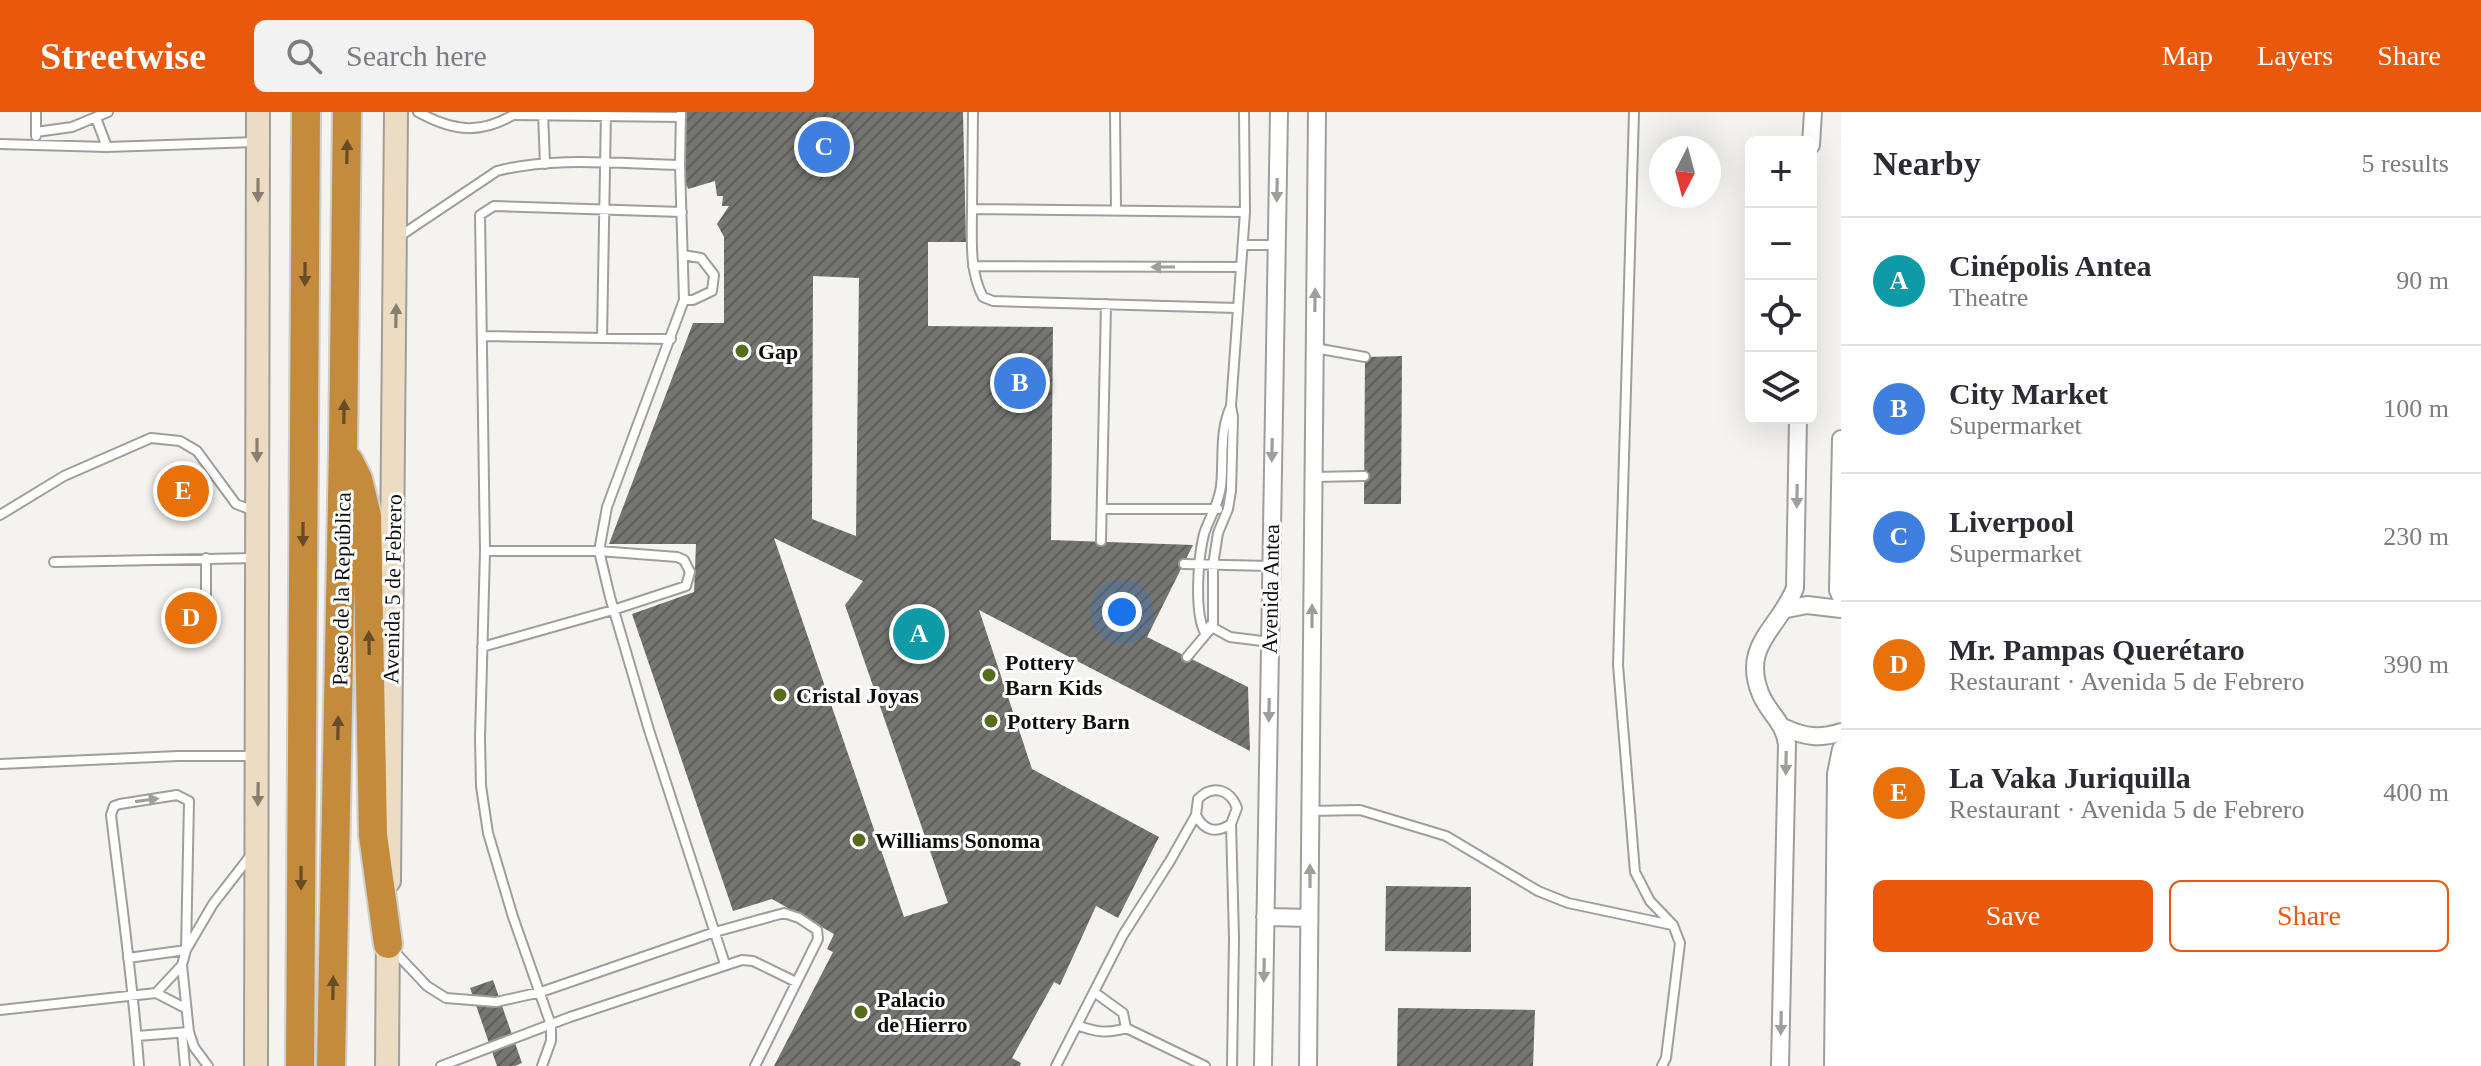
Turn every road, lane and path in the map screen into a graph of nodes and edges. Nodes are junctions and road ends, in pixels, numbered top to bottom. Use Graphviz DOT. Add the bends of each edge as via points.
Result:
graph roads {
  1 [pos="36,112"];
  2 [pos="108,112"];
  3 [pos="258,112"];
  4 [pos="306,112"];
  5 [pos="347,112"];
  6 [pos="396,112"];
  7 [pos="418,112"];
  8 [pos="973,112"];
  9 [pos="1115,112"];
  10 [pos="1244,112"];
  11 [pos="1279,112"];
  12 [pos="1317,112"];
  13 [pos="1634,112"];
  14 [pos="1813,112"];
  15 [pos="517,114"];
  16 [pos="543,114"];
  17 [pos="606,114"];
  18 [pos="681,115"];
  19 [pos="96,118"];
  20 [pos="36,132"];
  21 [pos="1812,136"];
  22 [pos="258,142"];
  23 [pos="0,144"];
  24 [pos="36,145"];
  25 [pos="107,147"];
  26 [pos="606,163"];
  27 [pos="545,164"];
  28 [pos="680,165"];
  29 [pos="605,208"];
  30 [pos="972,209"];
  31 [pos="1116,211"];
  32 [pos="682,212"];
  33 [pos="1245,212"];
  34 [pos="397,238"];
  35 [pos="1243,245"];
  36 [pos="1277,245"];
  37 [pos="683,255"];
  38 [pos="973,266"];
  39 [pos="1241,267"];
  40 [pos="684,300"];
  41 [pos="1106,304"];
  42 [pos="1237,308"];
  43 [pos="483,336"];
  44 [pos="602,338"];
  45 [pos="671,339"];
  46 [pos="1314,348"];
  47 [pos="1365,357"];
  48 [pos="1231,406"];
  49 [pos="1798,424"];
  50 [pos="1841,439"];
  51 [pos="343,449"];
  52 [pos="1364,476"];
  53 [pos="1313,477"];
  54 [pos="1102,509"];
  55 [pos="1216,509"];
  56 [pos="1228,509"];
  57 [pos="257,512"];
  58 [pos="0,515"];
  59 [pos="1101,541"];
  60 [pos="485,551"];
  61 [pos="599,551"];
  62 [pos="206,558"];
  63 [pos="257,558"];
  64 [pos="54,562"];
  65 [pos="1184,564"];
  66 [pos="1200,565"];
  67 [pos="1213,565"];
  68 [pos="1270,566"];
  69 [pos="1841,597"];
  70 [pos="1787,609"];
  71 [pos="1841,609"];
  72 [pos="613,610"];
  73 [pos="206,618"];
  74 [pos="1213,626"];
  75 [pos="1203,629"];
  76 [pos="1270,642"];
  77 [pos="482,647"];
  78 [pos="1187,657"];
  79 [pos="1785,728"];
  80 [pos="1841,732"];
  81 [pos="1841,749"];
  82 [pos="258,756"];
  83 [pos="0,764"];
  84 [pos="1310,811"];
  85 [pos="1196,815"];
  86 [pos="1231,824"];
  87 [pos="257,849"];
  88 [pos="1265,917"];
  89 [pos="1309,918"];
  90 [pos="1673,925"];
  91 [pos="715,932"];
  92 [pos="388,944"];
  93 [pos="186,950"];
  94 [pos="128,958"];
  95 [pos="725,964"];
  96 [pos="182,965"];
  97 [pos="796,982"];
  98 [pos="541,992"];
  99 [pos="1094,992"];
  100 [pos="156,993"];
  101 [pos="134,996"];
  102 [pos="185,1008"];
  103 [pos="0,1010"];
  104 [pos="551,1025"];
  105 [pos="1077,1025"];
  106 [pos="1126,1028"];
  107 [pos="185,1033"];
  108 [pos="137,1036"];
  109 [pos="139,1066"];
  110 [pos="185,1066"];
  111 [pos="208,1066"];
  112 [pos="256,1066"];
  113 [pos="300,1066"];
  114 [pos="331,1066"];
  115 [pos="387,1066"];
  116 [pos="441,1066"];
  117 [pos="542,1066"];
  118 [pos="755,1066"];
  119 [pos="1056,1066"];
  120 [pos="1205,1066"];
  121 [pos="1232,1066"];
  122 [pos="1263,1066"];
  123 [pos="1308,1066"];
  124 [pos="1662,1066"];
  125 [pos="1780,1066"];
  126 [pos="1833,1066"];
  1 -- 20 [label="lane"];
  2 -- 19 [label="lane"];
  3 -- 22 [label="main road"];
  4 -- 113 [label="highway, Paseo de la República, one-way"];
  51 -- 5 [label="highway, Paseo de la República, one-way"];
  6 -- 34 [label="main road, Avenida 5 de Febrero"];
  7 -- 15 [label="lane" via="475,130"];
  8 -- 30 [label="lane"];
  9 -- 31 [label="lane"];
  10 -- 33 [label="lane"];
  11 -- 36 [label="street, Avenida Antea, one-way"];
  46 -- 12 [label="street, Avenida Antea, one-way"];
  13 -- 90 [label="lane" via="1618,665 1635,872 1650,901"];
  14 -- 21 [label="street"];
  15 -- 16 [label="lane"];
  16 -- 17 [label="lane"];
  16 -- 27 [label="lane"];
  17 -- 18 [label="lane"];
  17 -- 26 [label="lane"];
  18 -- 28 [label="lane"];
  19 -- 20 [label="lane"];
  19 -- 25 [label="lane"];
  20 -- 24 [label="lane"];
  22 -- 25 [label="lane"];
  22 -- 57 [label="main road, one-way"];
  23 -- 24 [label="lane"];
  24 -- 25 [label="lane"];
  26 -- 27 [label="lane"];
  26 -- 28 [label="lane"];
  26 -- 29 [label="lane"];
  27 -- 34 [label="lane" via="516,166 483,178"];
  28 -- 32 [label="lane"];
  29 -- 32 [label="lane"];
  29 -- 43 [label="lane" via="494,206 480,215"];
  29 -- 44 [label="lane"];
  30 -- 31 [label="lane"];
  30 -- 38 [label="lane"];
  31 -- 33 [label="lane"];
  32 -- 37 [label="lane"];
  33 -- 35 [label="lane"];
  92 -- 34 [label="main road, Avenida 5 de Febrero, one-way"];
  35 -- 36 [label="lane"];
  35 -- 39 [label="lane"];
  36 -- 68 [label="street, Avenida Antea, one-way"];
  37 -- 40 [label="lane"];
  37 -- 40 [label="lane" via="701,258 714,275 712,291"];
  39 -- 38 [label="lane, one-way"];
  38 -- 41 [label="lane" via="983,297 993,301"];
  39 -- 42 [label="lane"];
  40 -- 45 [label="lane"];
  41 -- 42 [label="lane"];
  41 -- 54 [label="lane"];
  42 -- 48 [label="lane"];
  43 -- 44 [label="lane"];
  43 -- 60 [label="lane"];
  44 -- 45 [label="lane"];
  45 -- 61 [label="lane" via="607,507"];
  46 -- 47 [label="lane"];
  46 -- 53 [label="street, Avenida Antea"];
  48 -- 55 [label="lane" via="1223,430"];
  48 -- 56 [label="lane"];
  49 -- 70 [label="street, one-way" via="1795,588"];
  50 -- 69 [label="street"];
  92 -- 51 [label="highway, one-way" via="373,835 367,516 358,479"];
  114 -- 51 [label="highway, Paseo de la República, one-way"];
  52 -- 53 [label="lane"];
  84 -- 53 [label="street, Avenida Antea, one-way"];
  54 -- 55 [label="lane"];
  54 -- 59 [label="lane"];
  55 -- 56 [label="lane"];
  55 -- 66 [label="lane" via="1205,532"];
  56 -- 67 [label="lane"];
  57 -- 58 [label="lane" via="236,504 197,451 180,441 151,438 64,476"];
  57 -- 63 [label="main road"];
  60 -- 61 [label="lane"];
  60 -- 77 [label="lane"];
  61 -- 72 [label="lane"];
  61 -- 72 [label="lane" via="677,557 689,566 686,586"];
  62 -- 63 [label="lane"];
  62 -- 64 [label="lane"];
  62 -- 73 [label="lane"];
  63 -- 82 [label="main road"];
  65 -- 66 [label="lane"];
  66 -- 67 [label="lane"];
  66 -- 75 [label="lane"];
  67 -- 68 [label="lane"];
  67 -- 74 [label="lane"];
  68 -- 76 [label="street, Avenida Antea"];
  70 -- 71 [label="street"];
  70 -- 79 [label="street" via="1759,644 1755,670 1761,695"];
  72 -- 77 [label="lane"];
  72 -- 91 [label="lane"];
  74 -- 75 [label="lane"];
  74 -- 76 [label="lane" via="1230,637"];
  75 -- 78 [label="lane"];
  76 -- 88 [label="street, Avenida Antea, one-way"];
  77 -- 98 [label="lane" via="480,767 488,833"];
  79 -- 80 [label="street" via="1805,736"];
  79 -- 125 [label="street, one-way"];
  81 -- 126 [label="street" via="1836,774"];
  82 -- 83 [label="lane"];
  82 -- 87 [label="main road, one-way"];
  89 -- 84 [label="street, Avenida Antea, one-way"];
  84 -- 90 [label="lane" via="1360,810 1446,836 1568,903"];
  85 -- 86 [label="lane" via="1207,829"];
  85 -- 86 [label="lane" via="1198,799 1212,789 1221,790 1237,808"];
  85 -- 99 [label="lane"];
  86 -- 121 [label="lane"];
  87 -- 93 [label="lane" via="213,904"];
  87 -- 112 [label="main road"];
  88 -- 89 [label="street"];
  88 -- 122 [label="street, Avenida Antea, one-way"];
  89 -- 123 [label="street, Avenida Antea"];
  90 -- 124 [label="lane" via="1680,943"];
  91 -- 95 [label="lane"];
  91 -- 97 [label="lane" via="784,913 810,924 818,939"];
  91 -- 98 [label="lane"];
  92 -- 98 [label="lane" via="427,986 446,998 496,1002"];
  92 -- 115 [label="main road, Avenida 5 de Febrero"];
  93 -- 94 [label="lane"];
  94 -- 93 [label="lane, one-way" via="111,815 114,806 177,795 189,801"];
  93 -- 96 [label="lane"];
  94 -- 101 [label="lane"];
  95 -- 97 [label="lane" via="753,961"];
  95 -- 104 [label="lane"];
  96 -- 100 [label="lane"];
  96 -- 102 [label="lane"];
  97 -- 118 [label="lane"];
  98 -- 104 [label="lane"];
  99 -- 105 [label="lane"];
  99 -- 106 [label="lane" via="1123,1013"];
  100 -- 101 [label="lane"];
  100 -- 102 [label="lane"];
  101 -- 103 [label="lane"];
  101 -- 108 [label="lane"];
  102 -- 107 [label="lane"];
  104 -- 116 [label="lane"];
  104 -- 117 [label="lane"];
  105 -- 106 [label="lane" via="1096,1033"];
  105 -- 119 [label="lane"];
  106 -- 120 [label="lane"];
  107 -- 108 [label="lane"];
  107 -- 110 [label="lane"];
  107 -- 111 [label="lane"];
  108 -- 109 [label="lane"];
}
